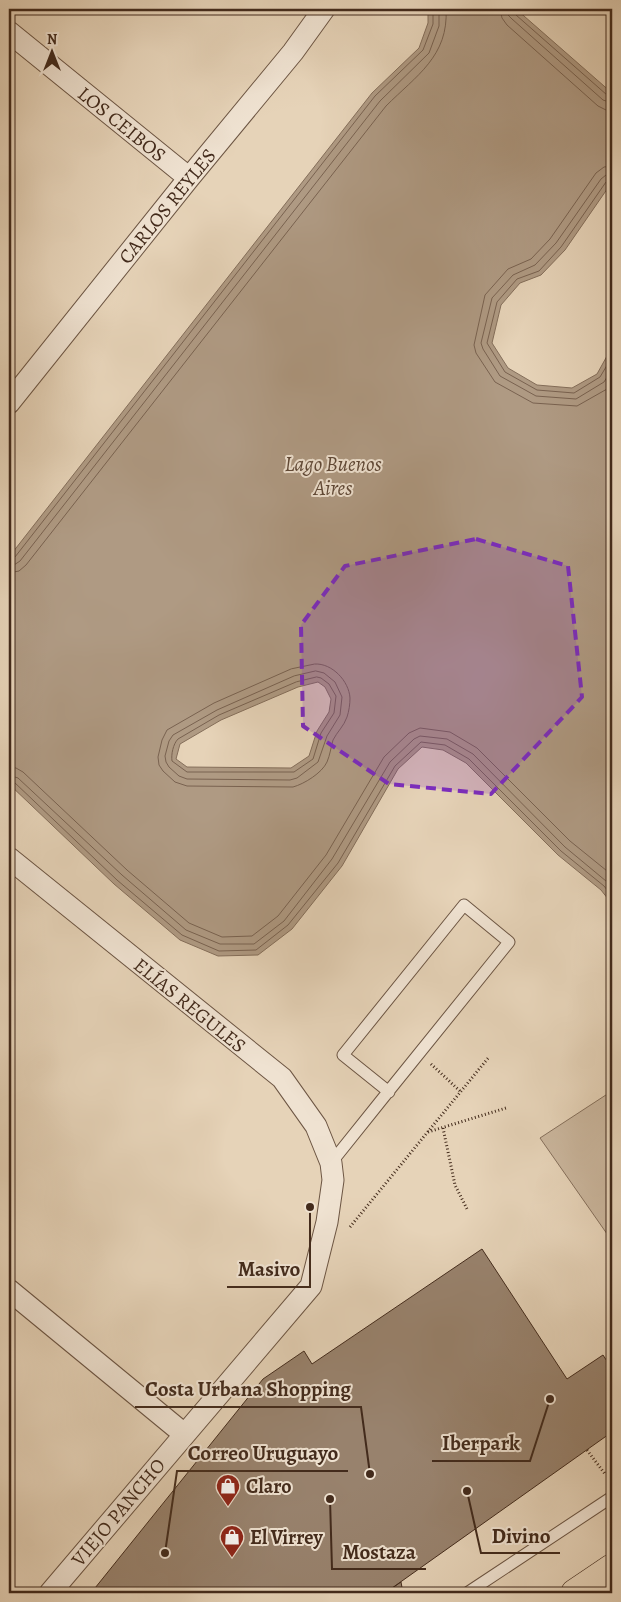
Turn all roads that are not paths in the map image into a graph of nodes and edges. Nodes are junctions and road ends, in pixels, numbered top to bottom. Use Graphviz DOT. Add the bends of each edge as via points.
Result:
graph roads {
  1 [pos="324,9"];
  2 [pos="9,32"];
  3 [pos="189,178"];
  4 [pos="9,403"];
  5 [pos="9,858"];
  6 [pos="389,1092"];
  7 [pos="332,1171"];
  8 [pos="9,1290"];
  9 [pos="184,1434"];
  10 [pos="612,1497"];
  11 [pos="612,1568"];
  12 [pos="50,1593"];
  13 [pos="468,1593"];
  14 [pos="575,1593"];
  1 -- 3 [label="street, CARLOS REYLES" via="293,52"];
  2 -- 3 [label="street, LOS CEIBOS"];
  3 -- 4 [label="street, CARLOS REYLES"];
  5 -- 7 [label="street, ELÍAS REGULES" via="282,1078 316,1126"];
  6 -- 6 [label="lane" via="509,942 464,905 343,1055"];
  6 -- 7 [label="lane"];
  7 -- 9 [label="street, VIEJO PANCHO" via="328,1222 311,1286"];
  8 -- 9 [label="street"];
  9 -- 12 [label="street, VIEJO PANCHO"];
  10 -- 13 [label="lane"];
  11 -- 14 [label="main road"];
}
